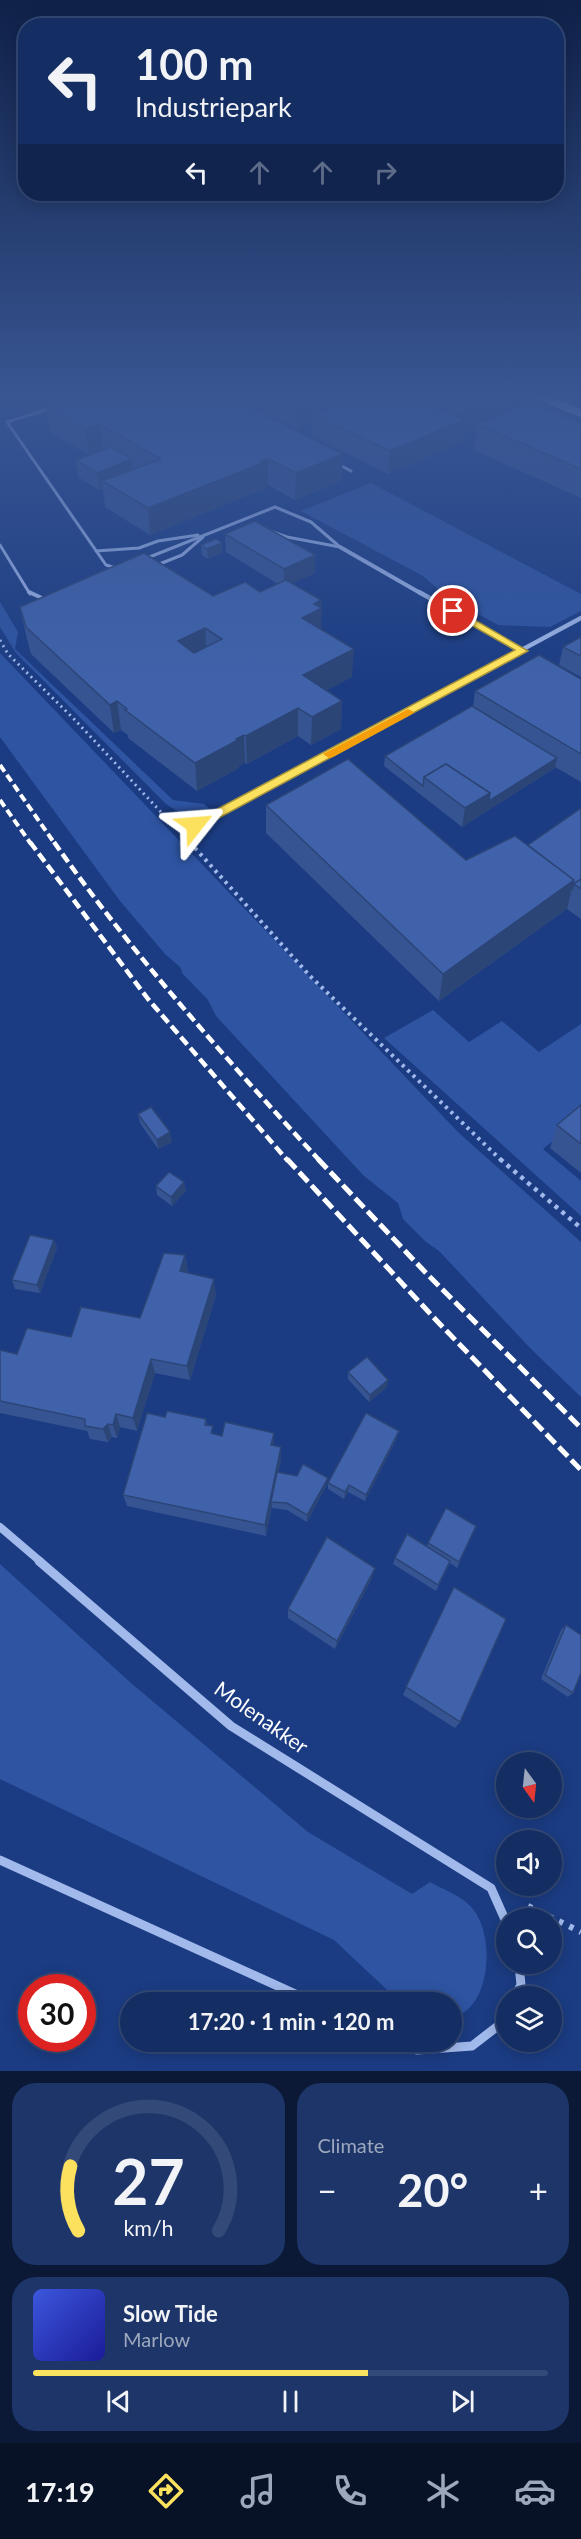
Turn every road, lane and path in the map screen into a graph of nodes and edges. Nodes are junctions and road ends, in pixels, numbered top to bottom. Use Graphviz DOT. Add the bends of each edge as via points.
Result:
graph roads {
  1 [pos="56,493"];
  2 [pos="249,518"];
  3 [pos="257,523"];
  4 [pos="263,527"];
  5 [pos="207,534"];
  6 [pos="0,545"];
  7 [pos="340,547"];
  8 [pos="96,551"];
  9 [pos="142,561"];
  10 [pos="124,566"];
  11 [pos="151,567"];
  12 [pos="49,601"];
  13 [pos="581,618"];
  14 [pos="0,640"];
  15 [pos="523,651"];
  16 [pos="195,825"];
  17 [pos="179,831"];
  18 [pos="187,839"];
  19 [pos="581,1228"];
  20 [pos="0,1527"];
  21 [pos="0,1860"];
  22 [pos="490,1888"];
  23 [pos="499,1908"];
  24 [pos="581,1932"];
  25 [pos="291,1992"];
  26 [pos="496,2027"];
  27 [pos="462,2047"];
  1 -- 8 [label="lane"];
  2 -- 3 [label="lane"];
  2 -- 5 [label="lane"];
  2 -- 7 [label="lane" via="274,507 284,510 328,534"];
  4 -- 7 [label="lane" via="287,537"];
  5 -- 8 [label="lane" via="139,548"];
  5 -- 9 [label="lane"];
  5 -- 11 [label="lane" via="182,555"];
  6 -- 12 [label="lane" via="30,594"];
  7 -- 15 [label="street"];
  8 -- 10 [label="lane" via="106,565 115,569"];
  13 -- 15 [label="street"];
  14 -- 17 [label="path" via="8,654"];
  15 -- 16 [label="street"];
  18 -- 19 [label="path" via="310,976 481,1143"];
  20 -- 22 [label="street, Molenakker" via="231,1726"];
  21 -- 25 [label="street"];
  22 -- 23 [label="street"];
  22 -- 24 [label="path"];
  26 -- 27 [label="street" via="472,2046"];
}
